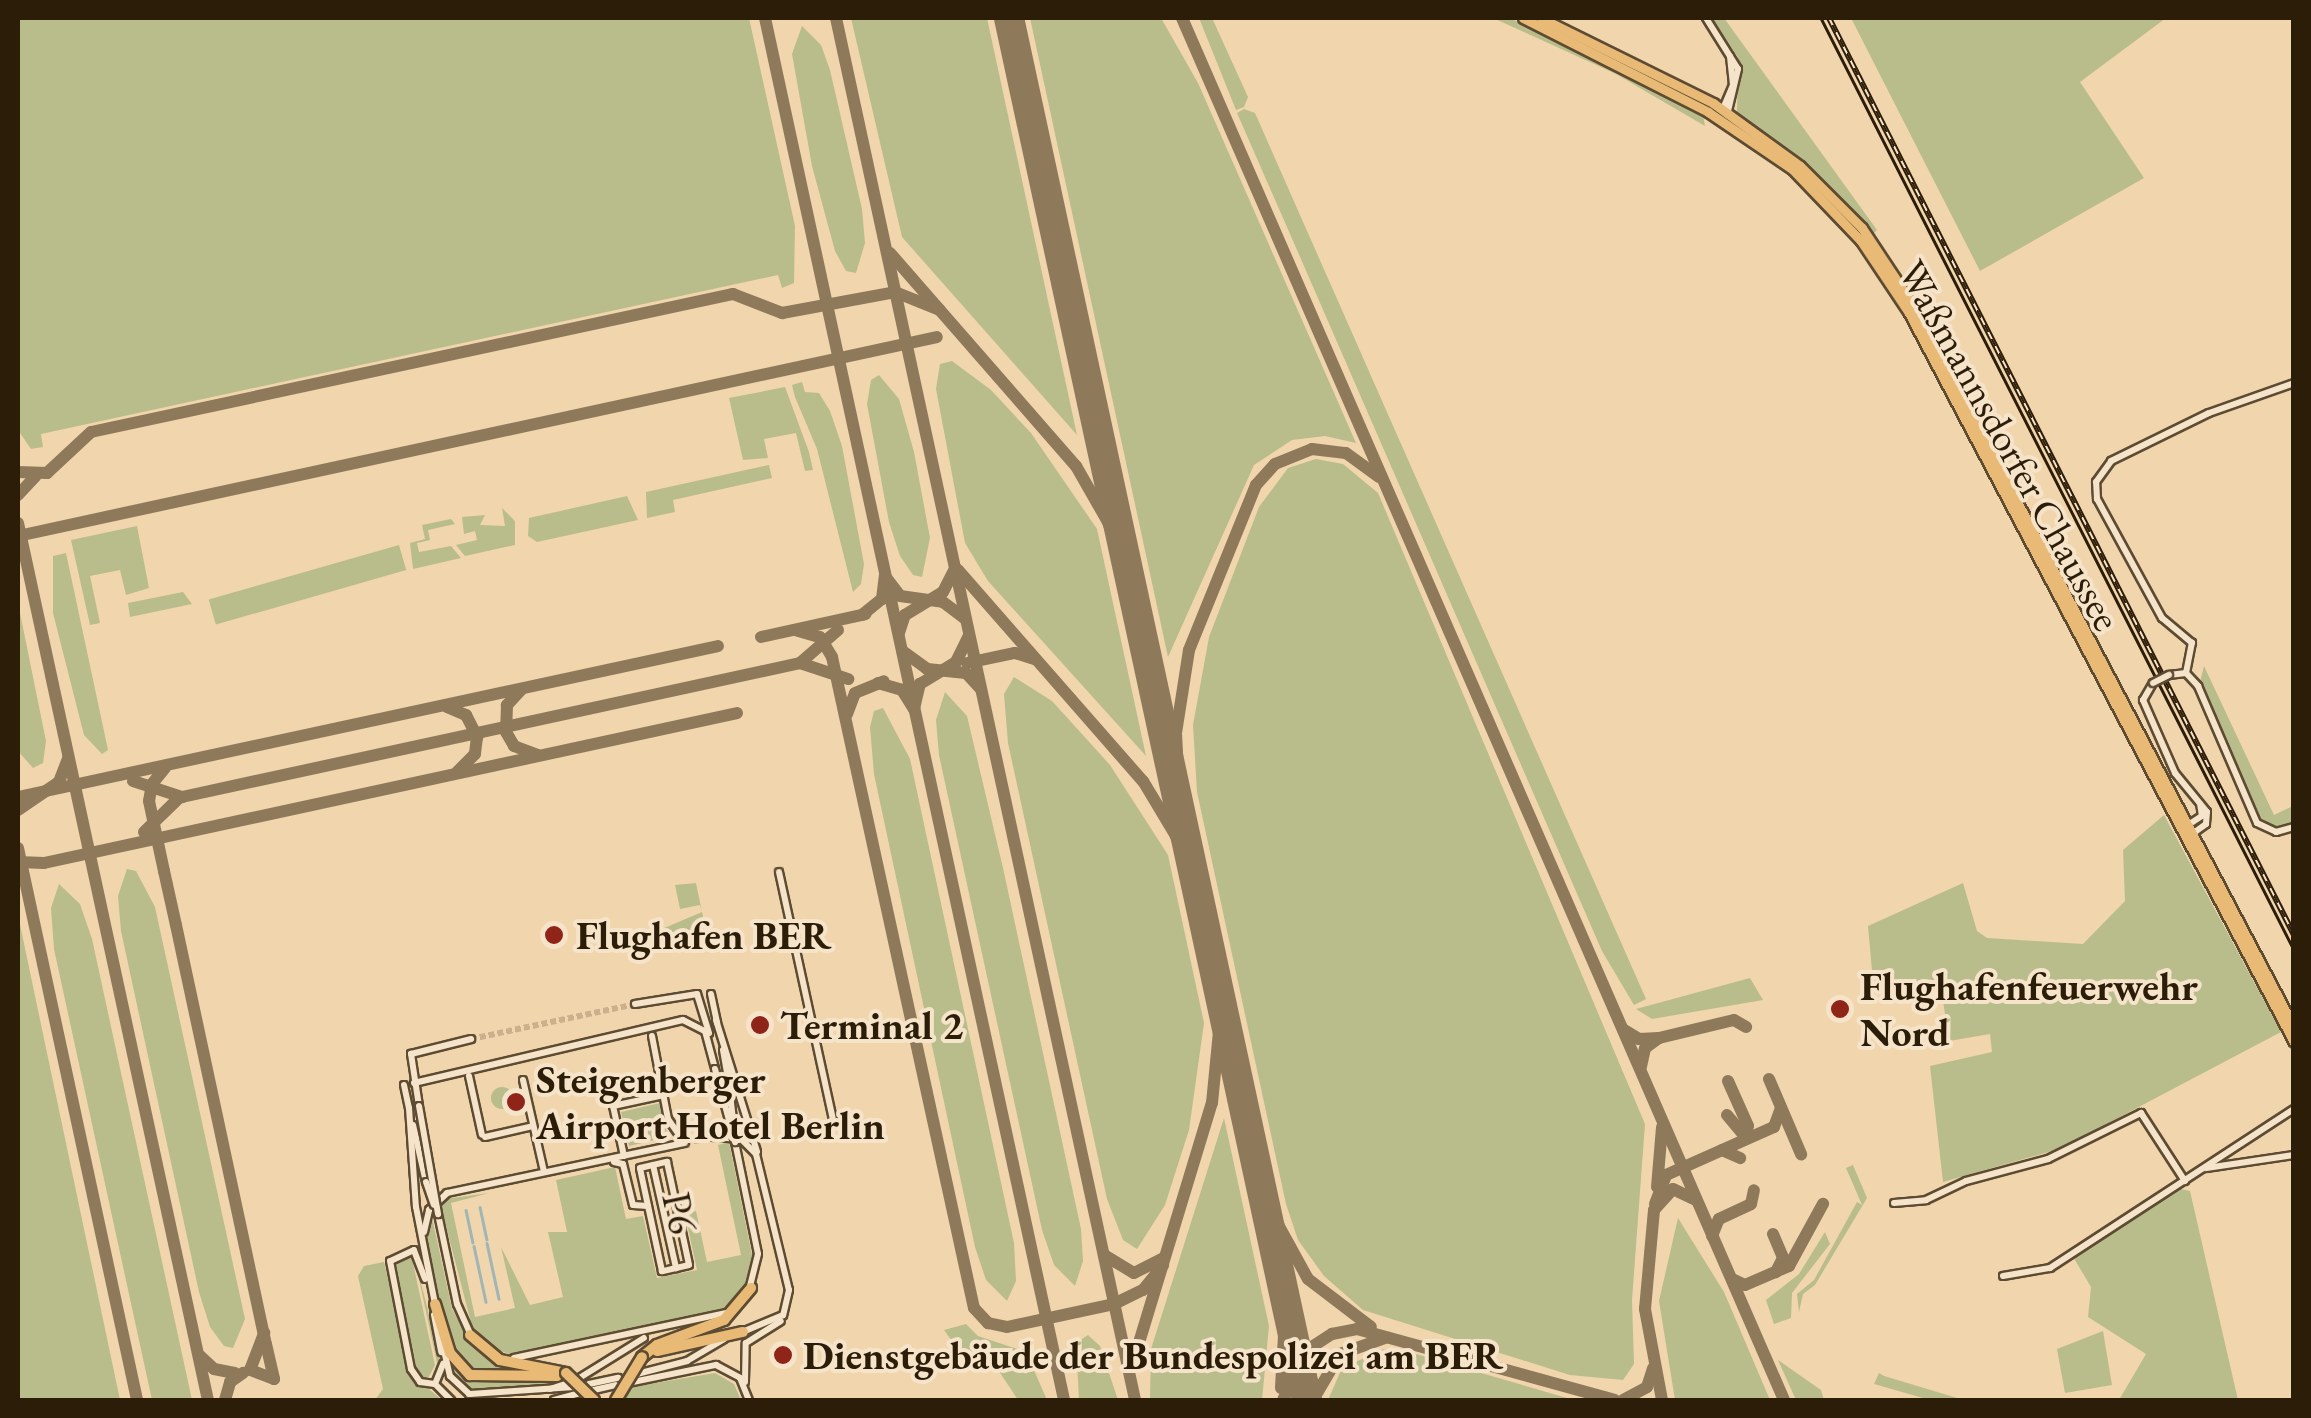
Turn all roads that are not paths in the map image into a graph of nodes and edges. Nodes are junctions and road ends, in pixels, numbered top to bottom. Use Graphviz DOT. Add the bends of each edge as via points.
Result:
graph roads {
  1 [pos="1524,18"];
  2 [pos="1541,18"];
  3 [pos="1706,18"];
  4 [pos="1722,116"];
  5 [pos="2294,384"];
  6 [pos="2186,673"];
  7 [pos="2294,827"];
  8 [pos="2187,832"];
  9 [pos="779,872"];
  10 [pos="711,994"];
  11 [pos="635,1004"];
  12 [pos="716,1020"];
  13 [pos="2294,1027"];
  14 [pos="652,1036"];
  15 [pos="708,1036"];
  16 [pos="471,1039"];
  17 [pos="2294,1042"];
  18 [pos="469,1076"];
  19 [pos="522,1080"];
  20 [pos="404,1085"];
  21 [pos="415,1086"];
  22 [pos="665,1095"];
  23 [pos="409,1108"];
  24 [pos="2294,1109"];
  25 [pos="833,1120"];
  26 [pos="533,1126"];
  27 [pos="712,1136"];
  28 [pos="674,1137"];
  29 [pos="736,1142"];
  30 [pos="664,1148"];
  31 [pos="642,1152"];
  32 [pos="2294,1155"];
  33 [pos="624,1156"];
  34 [pos="758,1158"];
  35 [pos="600,1161"];
  36 [pos="653,1165"];
  37 [pos="2205,1168"];
  38 [pos="544,1172"];
  39 [pos="2185,1181"];
  40 [pos="647,1202"];
  41 [pos="1894,1203"];
  42 [pos="438,1214"];
  43 [pos="676,1268"];
  44 [pos="2003,1276"];
  45 [pos="751,1288"];
  46 [pos="434,1298"];
  47 [pos="784,1315"];
  48 [pos="665,1330"];
  49 [pos="743,1332"];
  50 [pos="470,1335"];
  51 [pos="642,1357"];
  52 [pos="616,1382"];
  53 [pos="434,1384"];
  54 [pos="579,1385"];
  55 [pos="746,1388"];
  56 [pos="514,1398"];
  57 [pos="478,1399"];
  58 [pos="451,1400"];
  59 [pos="554,1400"];
  60 [pos="616,1400"];
  61 [pos="749,1400"];
  1 -- 4 [label="main road, Waßmannsdorfer Chaussee"];
  2 -- 4 [label="main road, Waßmannsdorfer Chaussee"];
  3 -- 4 [label="street" via="1738,75"];
  4 -- 8 [label="main road, Waßmannsdorfer Chaussee" via="1820,184 1890,268"];
  5 -- 6 [label="street" via="2210,413 2128,453 2104,467 2096,482 2096,499 2162,618 2192,644"];
  6 -- 7 [label="street" via="2198,686 2254,820 2271,832"];
  6 -- 8 [label="street, bridge" via="2153,683 2143,700 2175,773 2198,798 2202,816"];
  8 -- 13 [label="main road, Waßmannsdorfer Chaussee"];
  8 -- 17 [label="main road, Waßmannsdorfer Chaussee"];
  9 -- 25 [label="street"];
  10 -- 12 [label="street"];
  11 -- 15 [label="street" via="697,994"];
  12 -- 29 [label="street, bridge"];
  12 -- 34 [label="street"];
  14 -- 22 [label="street"];
  15 -- 21 [label="street" via="683,1020"];
  15 -- 29 [label="street, bridge"];
  16 -- 21 [label="street" via="413,1052"];
  18 -- 26 [label="street" via="484,1136"];
  19 -- 26 [label="street"];
  20 -- 23 [label="street"];
  21 -- 42 [label="street, bridge"];
  22 -- 28 [label="street"];
  22 -- 33 [label="street" via="613,1106"];
  23 -- 42 [label="street, bridge"];
  23 -- 46 [label="street" via="416,1207"];
  24 -- 37 [label="street"];
  26 -- 38 [label="street"];
  27 -- 34 [label="street" via="741,1138"];
  28 -- 30 [label="street"];
  28 -- 30 [label="street" via="685,1143"];
  29 -- 45 [label="street" via="757,1246"];
  30 -- 31 [label="street"];
  31 -- 33 [label="street"];
  31 -- 40 [label="street" via="627,1167 635,1198"];
  32 -- 37 [label="street"];
  33 -- 35 [label="street"];
  34 -- 47 [label="street" via="787,1274"];
  35 -- 38 [label="street"];
  35 -- 40 [label="street" via="622,1162 633,1205"];
  36 -- 40 [label="street, P6" via="640,1168"];
  36 -- 43 [label="street, P6"];
  36 -- 43 [label="street, P6" via="667,1162 689,1265"];
  37 -- 39 [label="street"];
  38 -- 46 [label="street" via="438,1200 424,1230"];
  39 -- 41 [label="street" via="2141,1113 2048,1159 1966,1181 1926,1200"];
  39 -- 44 [label="street" via="2050,1268"];
  40 -- 43 [label="street, P6" via="662,1271"];
  42 -- 50 [label="street"];
  45 -- 48 [label="street" via="720,1316"];
  45 -- 51 [label="highway" via="724,1320"];
  46 -- 53 [label="street" via="444,1368"];
  46 -- 53 [label="street" via="417,1252 394,1256 389,1268 411,1369 420,1382"];
  46 -- 54 [label="highway" via="450,1354 470,1375"];
  46 -- 57 [label="street" via="450,1376"];
  47 -- 49 [label="street"];
  47 -- 55 [label="street" via="742,1350"];
  48 -- 50 [label="street" via="520,1359 492,1352"];
  48 -- 54 [label="street"];
  49 -- 51 [label="highway"];
  49 -- 55 [label="street" via="688,1361 631,1378 712,1365 731,1370"];
  50 -- 54 [label="highway" via="500,1360"];
  51 -- 60 [label="highway, bridge"];
  52 -- 54 [label="street"];
  53 -- 58 [label="street"];
  54 -- 56 [label="street"];
  54 -- 59 [label="street"];
  55 -- 61 [label="street"];
  56 -- 57 [label="street"];
}
